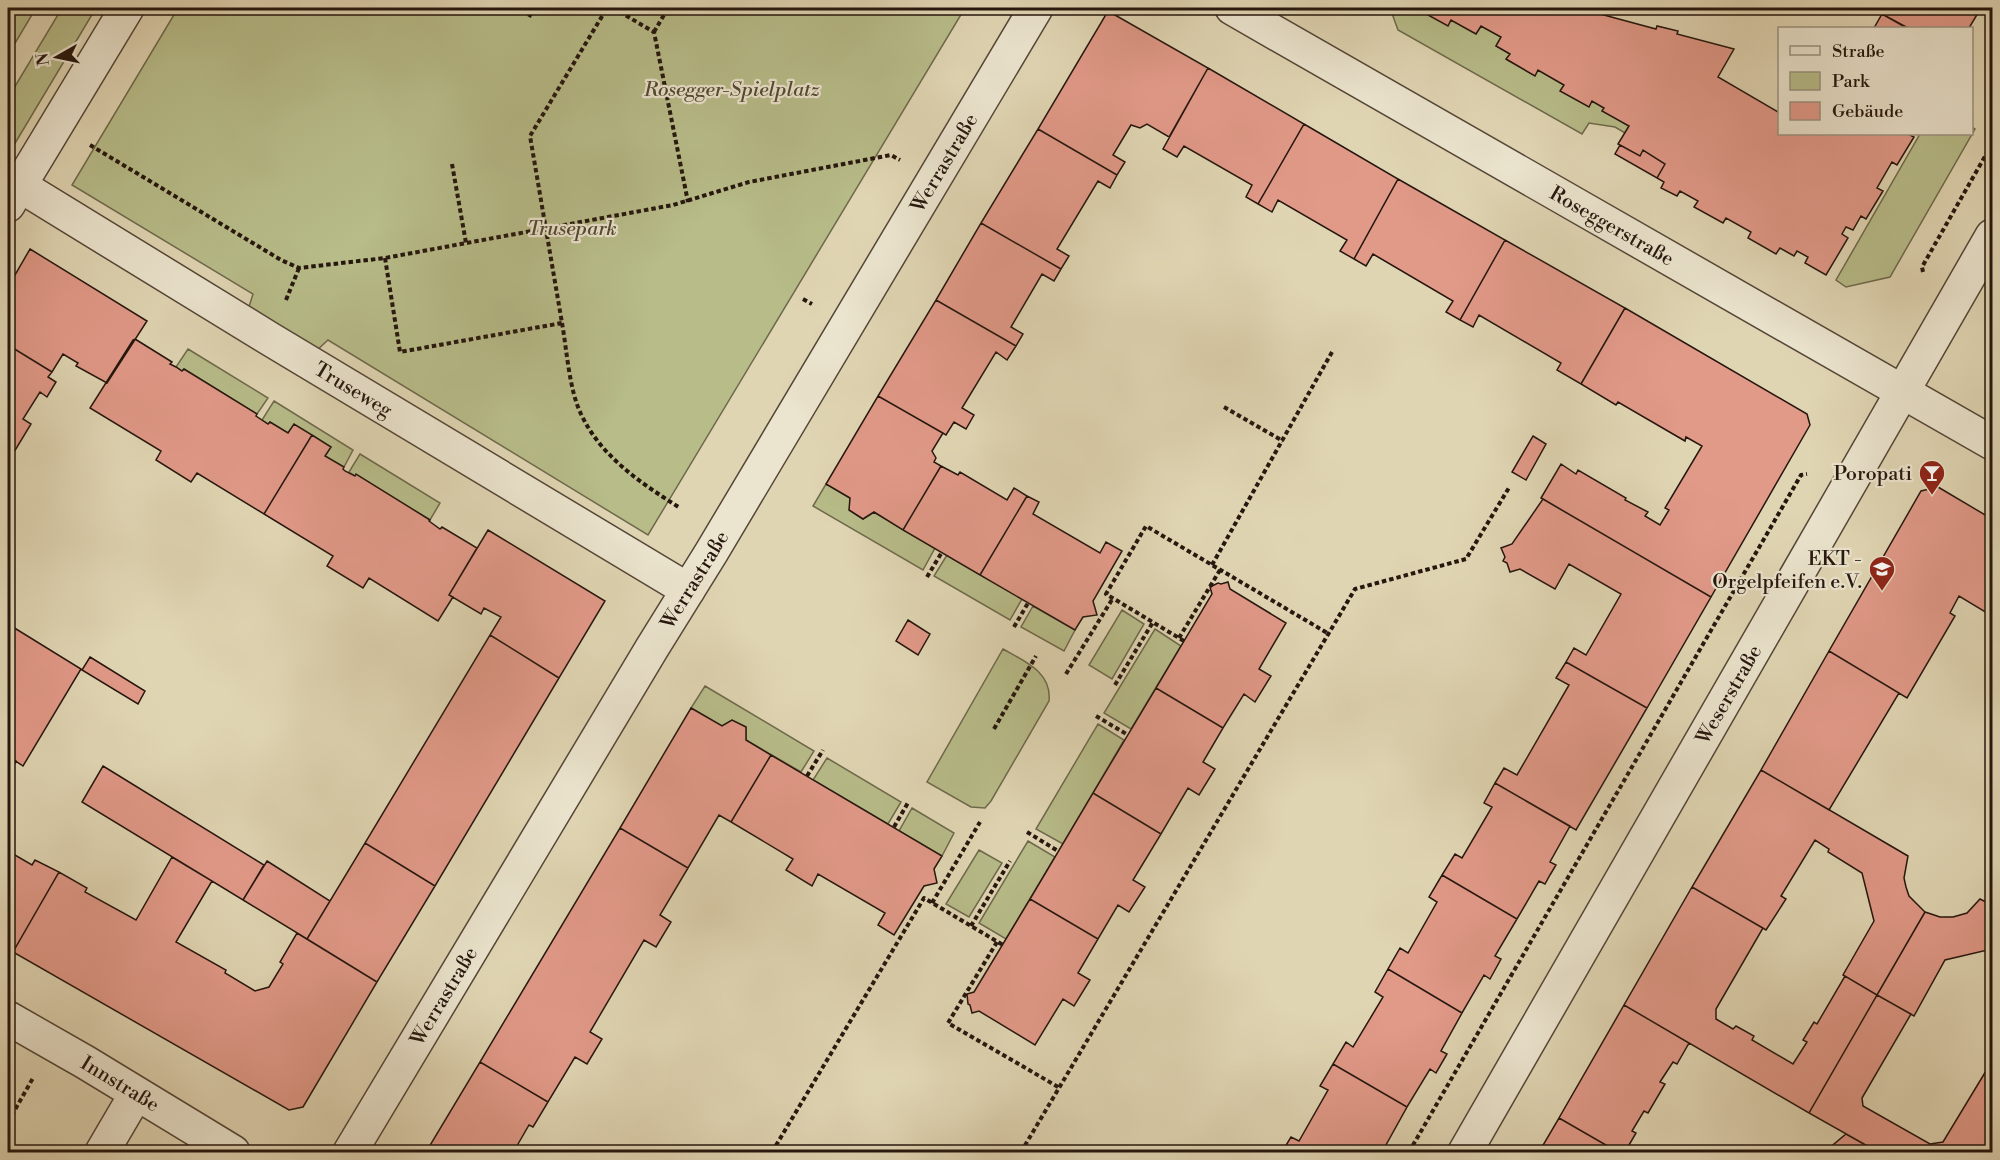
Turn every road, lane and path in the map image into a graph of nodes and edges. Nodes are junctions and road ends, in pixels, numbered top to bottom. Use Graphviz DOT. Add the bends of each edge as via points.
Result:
graph roads {
  1 [pos="127,8"];
  2 [pos="534,8"];
  3 [pos="607,8"];
  4 [pos="613,8"];
  5 [pos="668,8"];
  6 [pos="1036,8"];
  7 [pos="1232,8"];
  8 [pos="529,16"];
  9 [pos="654,32"];
  10 [pos="56,125"];
  11 [pos="891,155"];
  12 [pos="452,164"];
  13 [pos="13,195"];
  14 [pos="688,202"];
  15 [pos="546,228"];
  16 [pos="1992,236"];
  17 [pos="466,243"];
  18 [pos="385,258"];
  19 [pos="562,323"];
  20 [pos="1332,352"];
  21 [pos="1903,393"];
  22 [pos="1224,407"];
  23 [pos="1283,441"];
  24 [pos="1992,443"];
  25 [pos="1812,473"];
  26 [pos="1510,486"];
  27 [pos="680,508"];
  28 [pos="942,552"];
  29 [pos="1212,565"];
  30 [pos="1220,570"];
  31 [pos="927,577"];
  32 [pos="688,590"];
  33 [pos="1113,598"];
  34 [pos="1028,603"];
  35 [pos="1153,622"];
  36 [pos="1014,627"];
  37 [pos="1329,634"];
  38 [pos="1179,638"];
  39 [pos="1184,641"];
  40 [pos="1036,656"];
  41 [pos="1066,674"];
  42 [pos="1115,685"];
  43 [pos="1096,716"];
  44 [pos="994,729"];
  45 [pos="1128,735"];
  46 [pos="823,750"];
  47 [pos="807,776"];
  48 [pos="909,801"];
  49 [pos="980,822"];
  50 [pos="894,827"];
  51 [pos="1027,832"];
  52 [pos="1058,851"];
  53 [pos="1010,861"];
  54 [pos="932,903"];
  55 [pos="971,926"];
  56 [pos="997,942"];
  57 [pos="1003,945"];
  58 [pos="8,1018"];
  59 [pos="1060,1088"];
  60 [pos="136,1094"];
  61 [pos="23,1095"];
  62 [pos="8,1122"];
  63 [pos="102,1152"];
  64 [pos="233,1152"];
  65 [pos="350,1152"];
  66 [pos="772,1152"];
  67 [pos="1021,1152"];
  68 [pos="1409,1152"];
  69 [pos="1465,1152"];
  1 -- 10 [label="street"];
  2 -- 8 [label="path"];
  3 -- 15 [label="path" via="530,136"];
  4 -- 9 [label="path"];
  5 -- 9 [label="path"];
  6 -- 32 [label="street, Werrastraße"];
  7 -- 21 [label="street, Roseggerstraße"];
  9 -- 14 [label="path"];
  10 -- 13 [label="street"];
  10 -- 18 [label="path" via="299,268"];
  11 -- 14 [label="path" via="749,182"];
  12 -- 17 [label="path"];
  13 -- 32 [label="street, Truseweg" via="290,351"];
  14 -- 15 [label="path"];
  15 -- 17 [label="path"];
  15 -- 19 [label="path"];
  16 -- 21 [label="street, Weserstraße"];
  17 -- 18 [label="path"];
  18 -- 19 [label="path" via="400,352"];
  19 -- 27 [label="path" via="574,392 580,413 593,434 622,467"];
  20 -- 23 [label="path"];
  21 -- 24 [label="street, Roseggerstraße"];
  21 -- 69 [label="street, Weserstraße"];
  22 -- 23 [label="path"];
  23 -- 29 [label="path"];
  25 -- 68 [label="path" via="1801,475"];
  26 -- 37 [label="path" via="1466,559 1355,589"];
  28 -- 31 [label="path"];
  29 -- 30 [label="path"];
  29 -- 33 [label="path" via="1146,526 1106,594"];
  30 -- 37 [label="path"];
  30 -- 38 [label="path"];
  32 -- 65 [label="street, Werrastraße"];
  33 -- 35 [label="path"];
  33 -- 41 [label="path"];
  34 -- 36 [label="path"];
  35 -- 38 [label="path"];
  35 -- 42 [label="path"];
  37 -- 59 [label="path"];
  38 -- 39 [label="path"];
  40 -- 44 [label="path"];
  43 -- 45 [label="path"];
  46 -- 47 [label="path"];
  48 -- 50 [label="path"];
  49 -- 54 [label="path"];
  51 -- 52 [label="path"];
  53 -- 55 [label="path"];
  54 -- 55 [label="path"];
  54 -- 66 [label="path" via="924,898"];
  55 -- 56 [label="path"];
  56 -- 57 [label="path"];
  56 -- 59 [label="path" via="948,1023"];
  58 -- 60 [label="street, Innstraße"];
  59 -- 67 [label="path"];
  60 -- 63 [label="street"];
  60 -- 64 [label="street, Innstraße"];
  61 -- 62 [label="path"];
}
